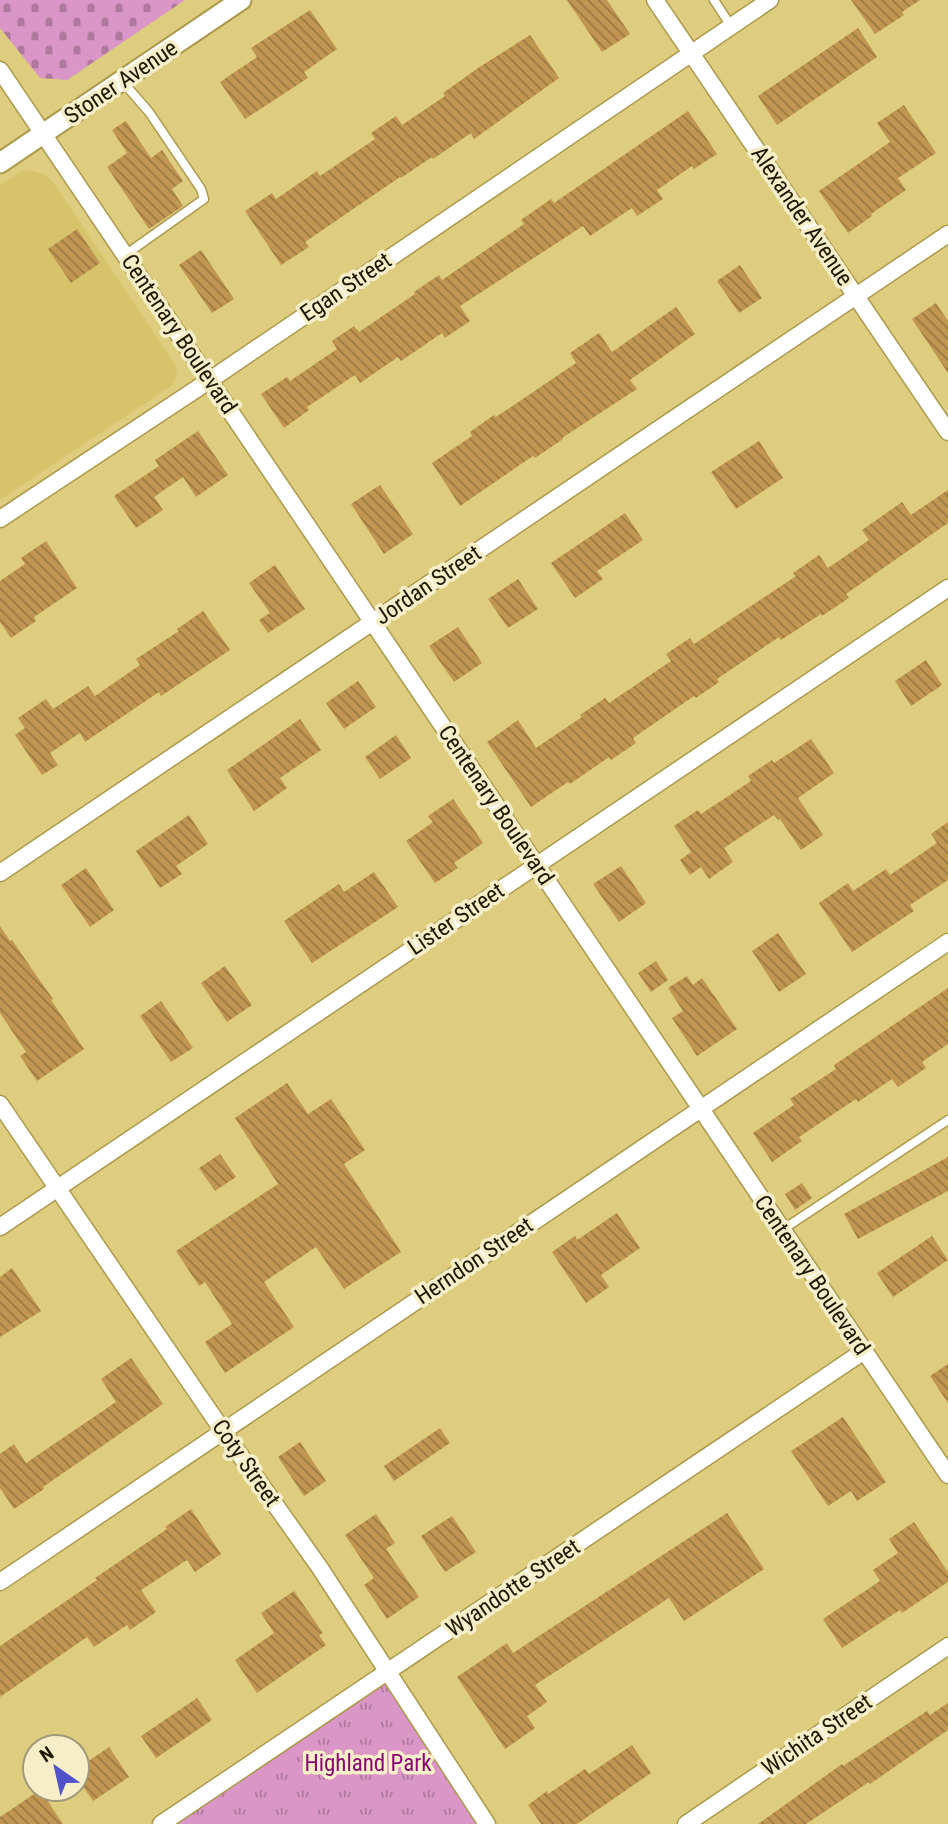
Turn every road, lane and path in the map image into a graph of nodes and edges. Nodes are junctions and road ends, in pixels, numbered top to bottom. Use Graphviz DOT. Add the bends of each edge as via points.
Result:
graph roads {
  1 [pos="242,0"];
  2 [pos="655,0"];
  3 [pos="714,0"];
  4 [pos="770,0"];
  5 [pos="731,26"];
  6 [pos="691,53"];
  7 [pos="0,70"];
  8 [pos="122,81"];
  9 [pos="43,134"];
  10 [pos="0,163"];
  11 [pos="948,234"];
  12 [pos="125,255"];
  13 [pos="856,296"];
  14 [pos="209,380"];
  15 [pos="948,432"];
  16 [pos="0,519"];
  17 [pos="948,587"];
  18 [pos="373,622"];
  19 [pos="536,865"];
  20 [pos="0,873"];
  21 [pos="948,942"];
  22 [pos="0,1104"];
  23 [pos="699,1109"];
  24 [pos="948,1120"];
  25 [pos="57,1188"];
  26 [pos="0,1227"];
  27 [pos="782,1230"];
  28 [pos="864,1351"];
  29 [pos="223,1431"];
  30 [pos="947,1471"];
  31 [pos="0,1582"];
  32 [pos="948,1646"];
  33 [pos="388,1672"];
  34 [pos="161,1824"];
  35 [pos="487,1824"];
  36 [pos="686,1824"];
  1 -- 8 [label="street, Stoner Avenue"];
  2 -- 6 [label="street, Alexander Avenue"];
  3 -- 5 [label="lane"];
  4 -- 5 [label="street, Egan Street"];
  5 -- 6 [label="street, Egan Street"];
  6 -- 13 [label="street, Alexander Avenue"];
  6 -- 14 [label="street, Egan Street"];
  7 -- 9 [label="street, Centenary Boulevard"];
  8 -- 9 [label="street, Stoner Avenue"];
  8 -- 12 [label="lane" via="149,112 204,199"];
  9 -- 10 [label="street, Stoner Avenue"];
  9 -- 12 [label="street, Centenary Boulevard"];
  11 -- 13 [label="street, Jordan Street"];
  12 -- 14 [label="street, Centenary Boulevard"];
  13 -- 15 [label="street, Alexander Avenue"];
  13 -- 18 [label="street, Jordan Street"];
  14 -- 16 [label="street, Egan Street"];
  14 -- 18 [label="street, Centenary Boulevard"];
  17 -- 19 [label="street, Lister Street"];
  18 -- 19 [label="street, Centenary Boulevard"];
  18 -- 20 [label="street, Jordan Street"];
  19 -- 23 [label="street, Centenary Boulevard"];
  19 -- 25 [label="street, Lister Street"];
  21 -- 23 [label="street, Herndon Street"];
  22 -- 25 [label="street, Coty Street"];
  23 -- 27 [label="street, Centenary Boulevard"];
  23 -- 29 [label="street, Herndon Street"];
  24 -- 27 [label="lane"];
  25 -- 26 [label="street, Lister Street"];
  25 -- 29 [label="street, Coty Street"];
  27 -- 28 [label="street, Centenary Boulevard"];
  28 -- 30 [label="street, Centenary Boulevard"];
  28 -- 33 [label="street, Wyandotte Street"];
  29 -- 31 [label="street, Herndon Street"];
  29 -- 33 [label="street, Coty Street"];
  32 -- 36 [label="street, Wichita Street"];
  33 -- 34 [label="street, Wyandotte Street"];
  33 -- 35 [label="street, Coty Street"];
}
